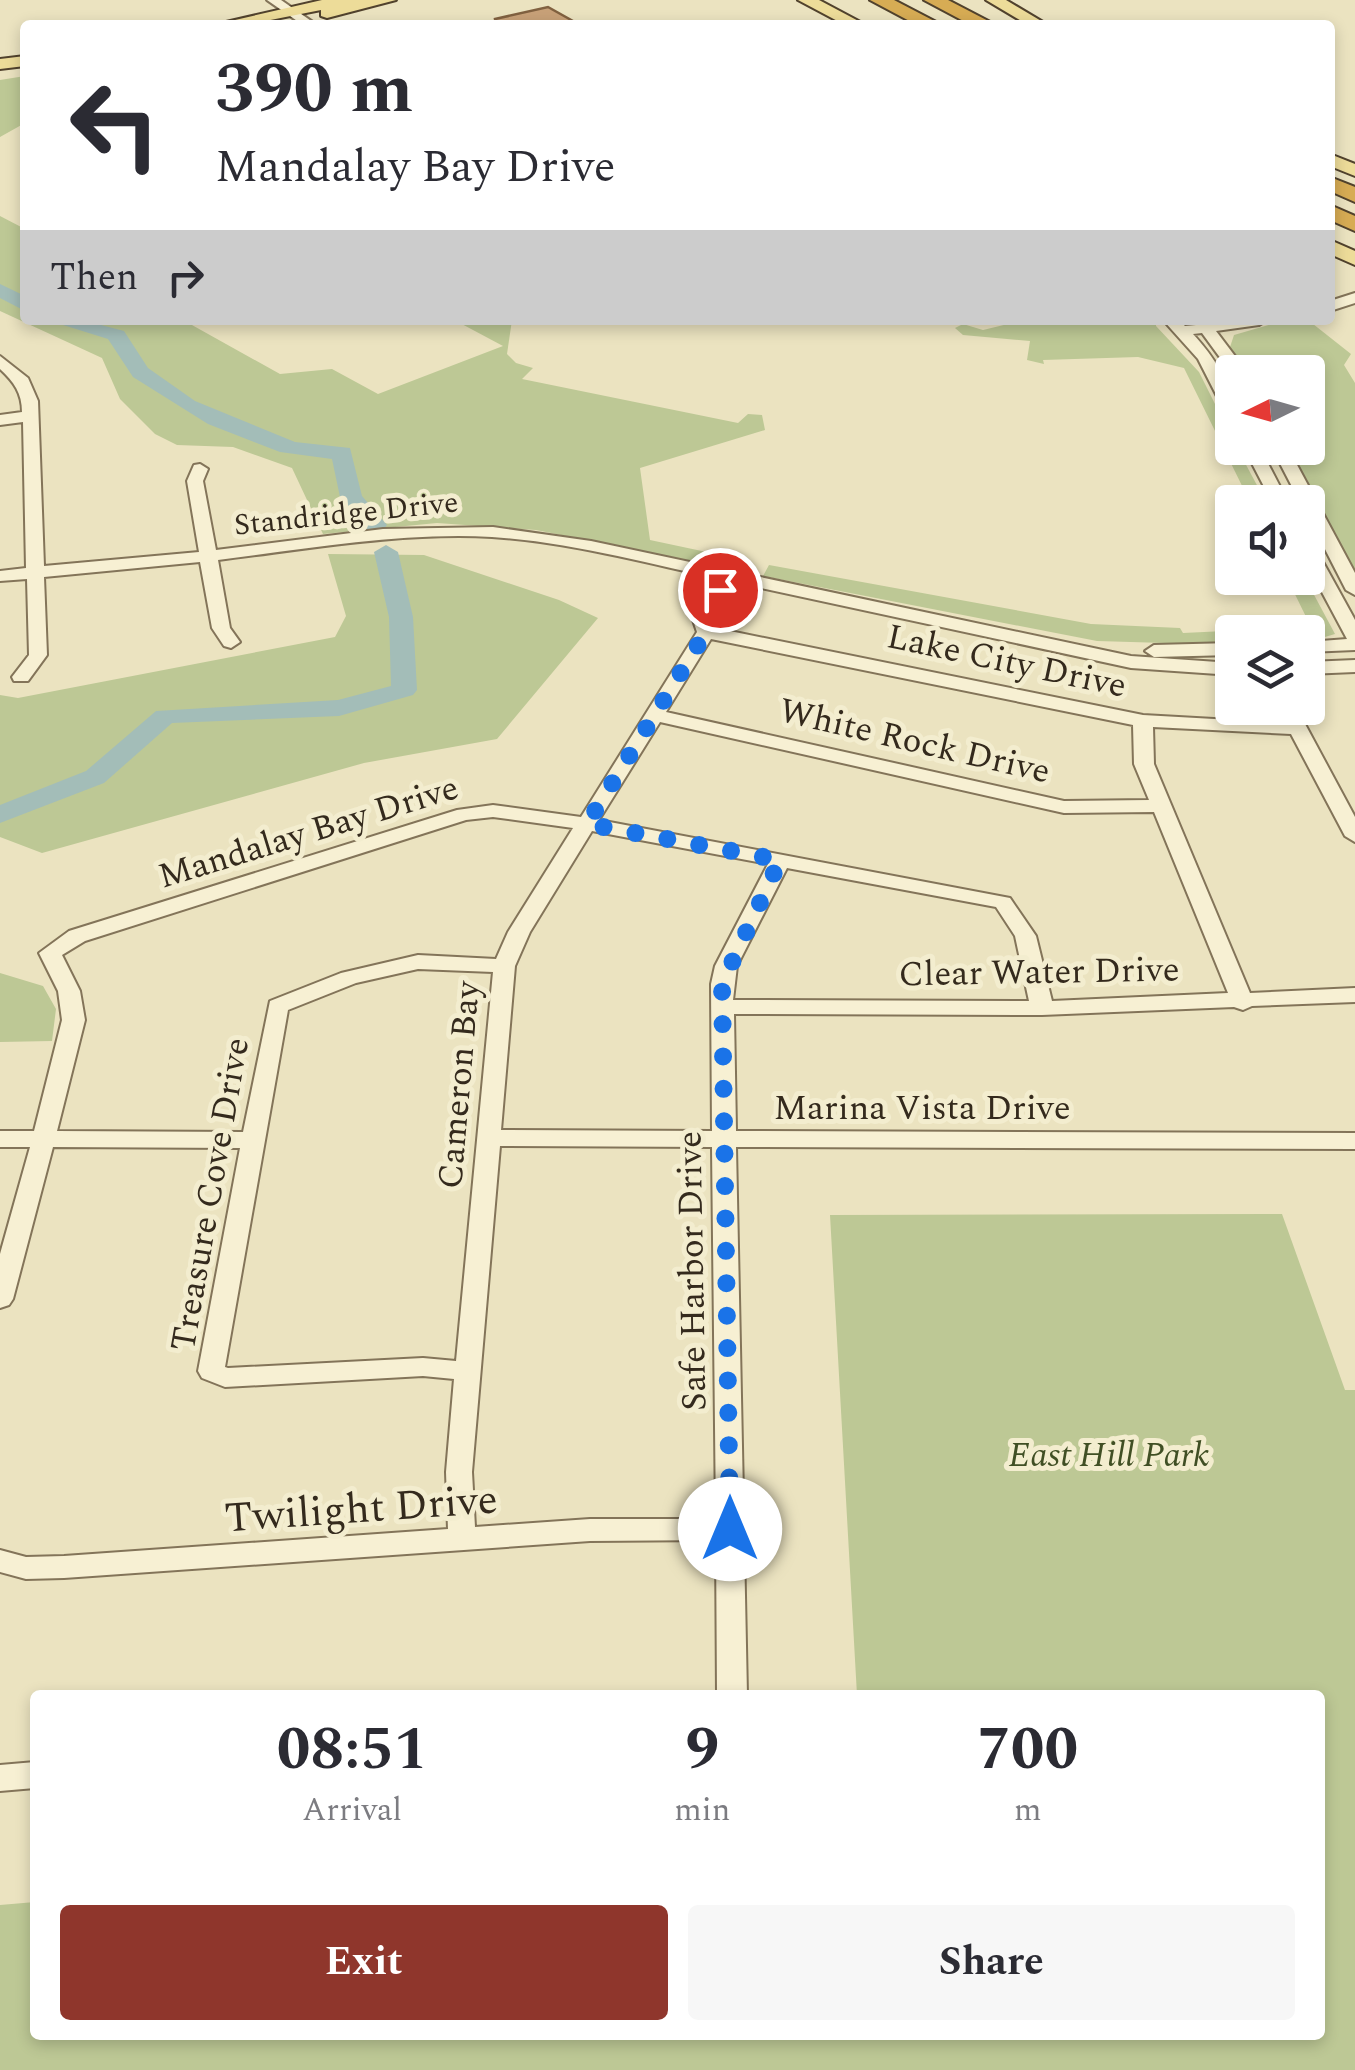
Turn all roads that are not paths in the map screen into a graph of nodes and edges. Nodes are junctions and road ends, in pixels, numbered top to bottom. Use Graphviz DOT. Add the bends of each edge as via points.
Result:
graph roads {
  1 [pos="272,0"];
  2 [pos="346,0"];
  3 [pos="388,0"];
  4 [pos="806,0"];
  5 [pos="879,0"];
  6 [pos="932,0"];
  7 [pos="994,0"];
  8 [pos="307,15"];
  9 [pos="264,20"];
  10 [pos="848,20"];
  11 [pos="921,20"];
  12 [pos="975,20"];
  13 [pos="1031,20"];
  14 [pos="1177,325"];
  15 [pos="1206,325"];
  16 [pos="1227,355"];
  17 [pos="0,362"];
  18 [pos="1215,377"];
  19 [pos="30,416"];
  20 [pos="0,420"];
  21 [pos="1289,465"];
  22 [pos="200,469"];
  23 [pos="209,556"];
  24 [pos="38,572"];
  25 [pos="0,576"];
  26 [pos="741,580"];
  27 [pos="1325,583"];
  28 [pos="1355,590"];
  29 [pos="706,632"];
  30 [pos="1355,641"];
  31 [pos="231,642"];
  32 [pos="1325,645"];
  33 [pos="1215,650"];
  34 [pos="1106,653"];
  35 [pos="1355,666"];
  36 [pos="1325,667"];
  37 [pos="1215,668"];
  38 [pos="21,676"];
  39 [pos="654,715"];
  40 [pos="1143,721"];
  41 [pos="1163,806"];
  42 [pos="587,824"];
  43 [pos="1355,836"];
  44 [pos="780,860"];
  45 [pos="504,966"];
  46 [pos="1355,995"];
  47 [pos="1242,1003"];
  48 [pos="724,1007"];
  49 [pos="1042,1008"];
  50 [pos="488,1138"];
  51 [pos="0,1139"];
  52 [pos="45,1139"];
  53 [pos="252,1140"];
  54 [pos="723,1141"];
  55 [pos="1355,1141"];
  56 [pos="0,1299"];
  57 [pos="468,1371"];
  58 [pos="730,1529"];
  59 [pos="462,1540"];
  60 [pos="0,1562"];
  61 [pos="732,1690"];
  62 [pos="30,1775"];
  63 [pos="0,1778"];
  1 -- 8 [label="street"];
  2 -- 8 [label="main road"];
  3 -- 8 [label="main road"];
  4 -- 10 [label="main road"];
  5 -- 11 [label="highway"];
  6 -- 12 [label="highway"];
  7 -- 13 [label="main road"];
  8 -- 9 [label="main road"];
  14 -- 18 [label="street"];
  15 -- 16 [label="street"];
  17 -- 19 [label="street" via="28,389"];
  19 -- 20 [label="street"];
  19 -- 24 [label="street"];
  21 -- 28 [label="street"];
  22 -- 23 [label="street" via="195,481"];
  23 -- 24 [label="street, Standridge Drive"];
  23 -- 26 [label="street, Standridge Drive" via="474,530 591,546"];
  23 -- 31 [label="street" via="221,628"];
  24 -- 25 [label="street, Standridge Drive"];
  24 -- 38 [label="street" via="38,655"];
  26 -- 29 [label="street, Cameron Bay" via="746,595 726,623"];
  26 -- 34 [label="street, Standridge Drive"];
  27 -- 30 [label="street"];
  29 -- 39 [label="street, Cameron Bay"];
  29 -- 40 [label="street, Lake City Drive"];
  30 -- 32 [label="street"];
  33 -- 34 [label="street, Standridge Drive"];
  34 -- 37 [label="street, Standridge Drive" via="1131,662"];
  35 -- 36 [label="street"];
  39 -- 41 [label="street, White Rock Drive" via="1064,807"];
  39 -- 42 [label="street, Cameron Bay"];
  40 -- 41 [label="street" via="1144,764"];
  40 -- 43 [label="street, Lake City Drive" via="1298,728"];
  41 -- 47 [label="street"];
  42 -- 44 [label="street, Mandalay Bay Drive"];
  42 -- 45 [label="street, Cameron Bay"];
  42 -- 52 [label="street, Mandalay Bay Drive" via="494,811 464,814 54,948 50,953 75,996 75,1013"];
  44 -- 48 [label="street, Safe Harbor Drive" via="726,966"];
  44 -- 49 [label="street, Mandalay Bay Drive" via="1002,902 1015,912"];
  45 -- 50 [label="street, Cameron Bay"];
  45 -- 53 [label="street, Treasure Cove Drive" via="418,962 350,978 278,1006"];
  46 -- 47 [label="street, Clear Water Drive"];
  47 -- 49 [label="street, Clear Water Drive"];
  48 -- 49 [label="street, Clear Water Drive"];
  48 -- 54 [label="street, Safe Harbor Drive"];
  50 -- 54 [label="street, Marina Vista Drive"];
  50 -- 57 [label="street, Cameron Bay"];
  51 -- 52 [label="street"];
  52 -- 53 [label="street"];
  52 -- 56 [label="street"];
  53 -- 57 [label="street, Treasure Cove Drive" via="211,1371 225,1378 423,1367"];
  54 -- 55 [label="street, Marina Vista Drive"];
  54 -- 58 [label="street, Safe Harbor Drive"];
  57 -- 59 [label="street, Cameron Bay" via="458,1472"];
  58 -- 59 [label="street, Twilight Drive"];
  58 -- 61 [label="street, Safe Harbor Drive"];
  59 -- 60 [label="street, Twilight Drive" via="64,1567"];
  62 -- 63 [label="street"];
}
